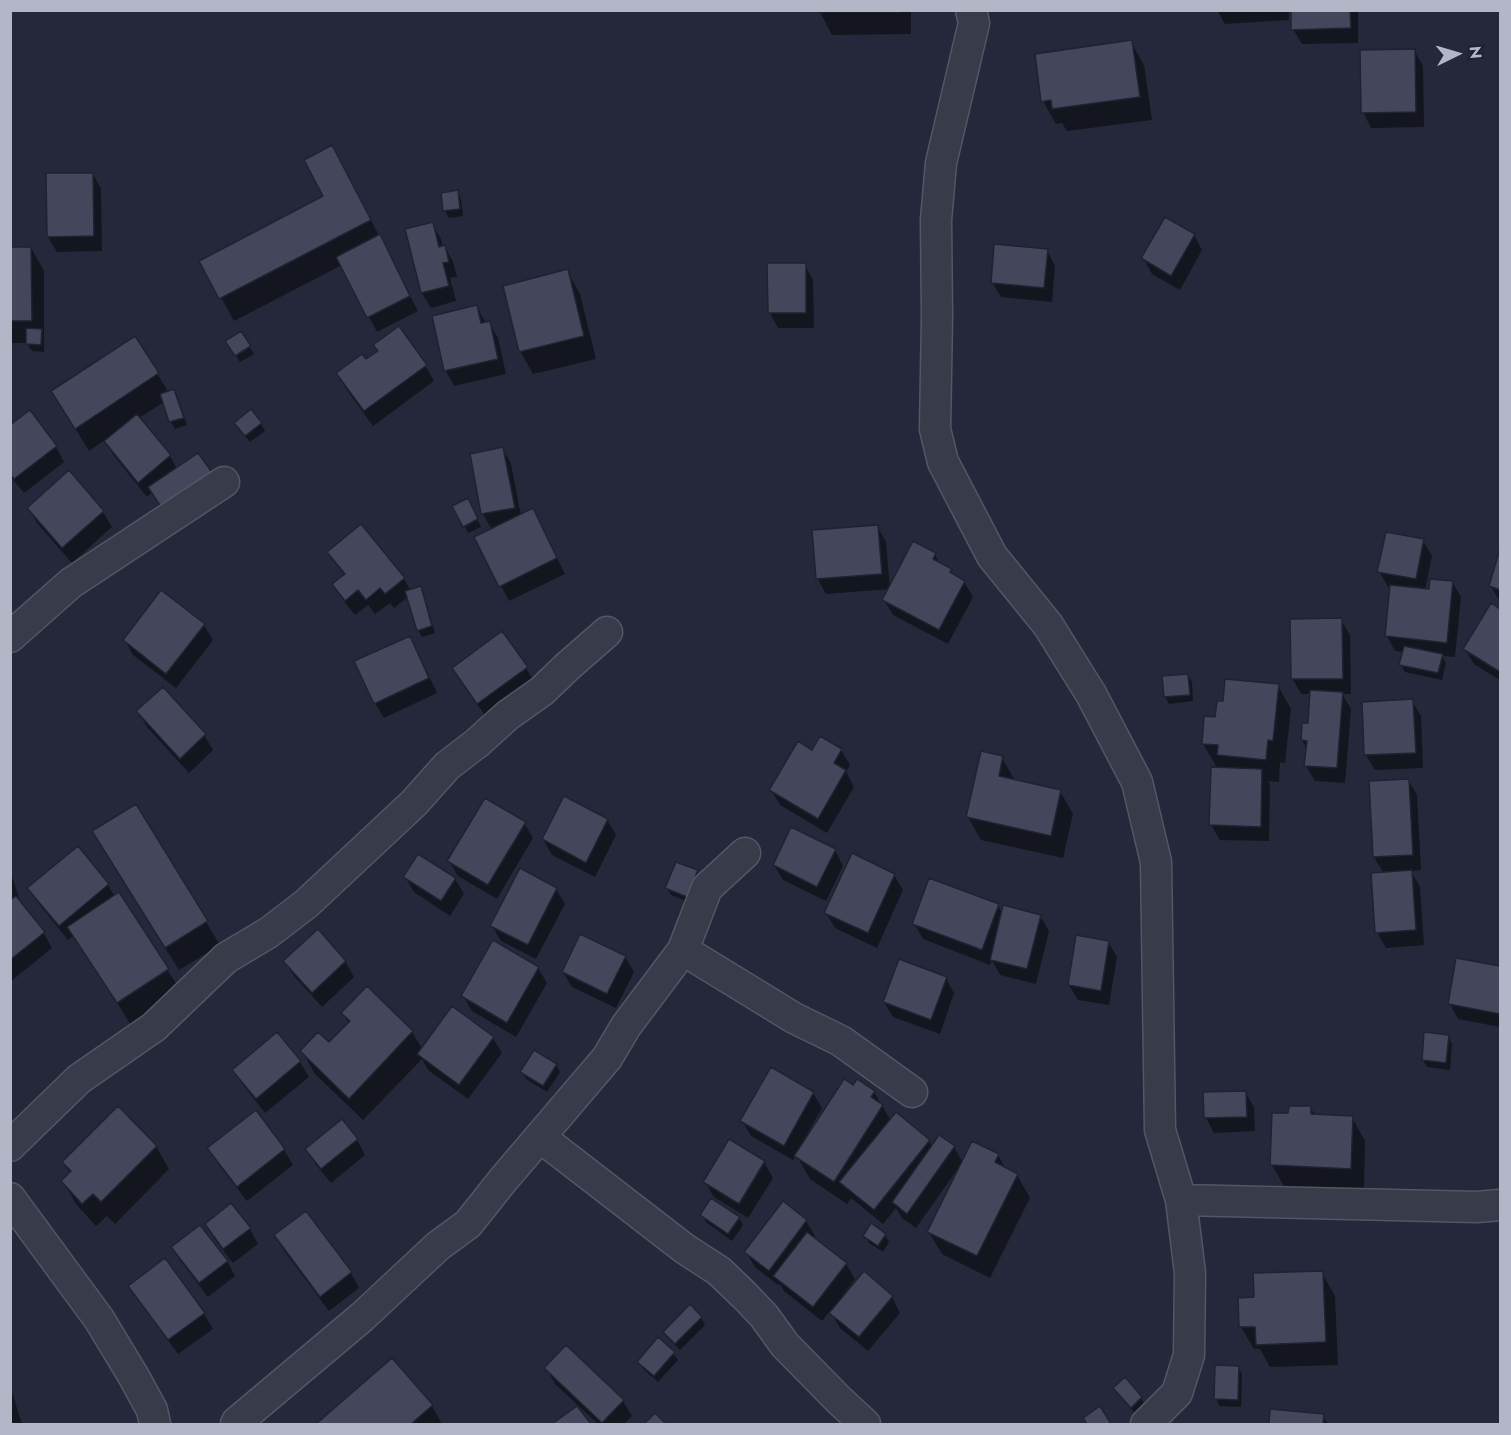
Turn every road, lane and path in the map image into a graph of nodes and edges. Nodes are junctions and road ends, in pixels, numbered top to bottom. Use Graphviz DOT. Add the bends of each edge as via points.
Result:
graph roads {
  1 [pos="971,10"];
  2 [pos="224,482"];
  3 [pos="607,632"];
  4 [pos="10,637"];
  5 [pos="745,853"];
  6 [pos="683,950"];
  7 [pos="912,1092"];
  8 [pos="540,1137"];
  9 [pos="10,1146"];
  10 [pos="10,1198"];
  11 [pos="1181,1200"];
  12 [pos="1500,1205"];
  13 [pos="155,1425"];
  14 [pos="236,1425"];
  15 [pos="865,1425"];
  16 [pos="1146,1425"];
  1 -- 11 [label="street" via="974,23 941,163 937,209 935,429 943,462 992,556 1048,625 1137,782 1156,862 1160,1130"];
  2 -- 4 [label="street" via="71,583"];
  3 -- 9 [label="street" via="542,691 447,766 414,803 306,904 226,958 154,1027 79,1079"];
  5 -- 6 [label="street" via="706,888"];
  6 -- 7 [label="street" via="795,1018 841,1041"];
  6 -- 8 [label="street" via="607,1058"];
  8 -- 14 [label="street" via="468,1224 438,1246"];
  8 -- 15 [label="street" via="719,1271 764,1316 785,1345"];
  10 -- 13 [label="street" via="99,1319 152,1410"];
  11 -- 12 [label="street"];
  11 -- 16 [label="street" via="1190,1274 1189,1355 1177,1393"];
}
